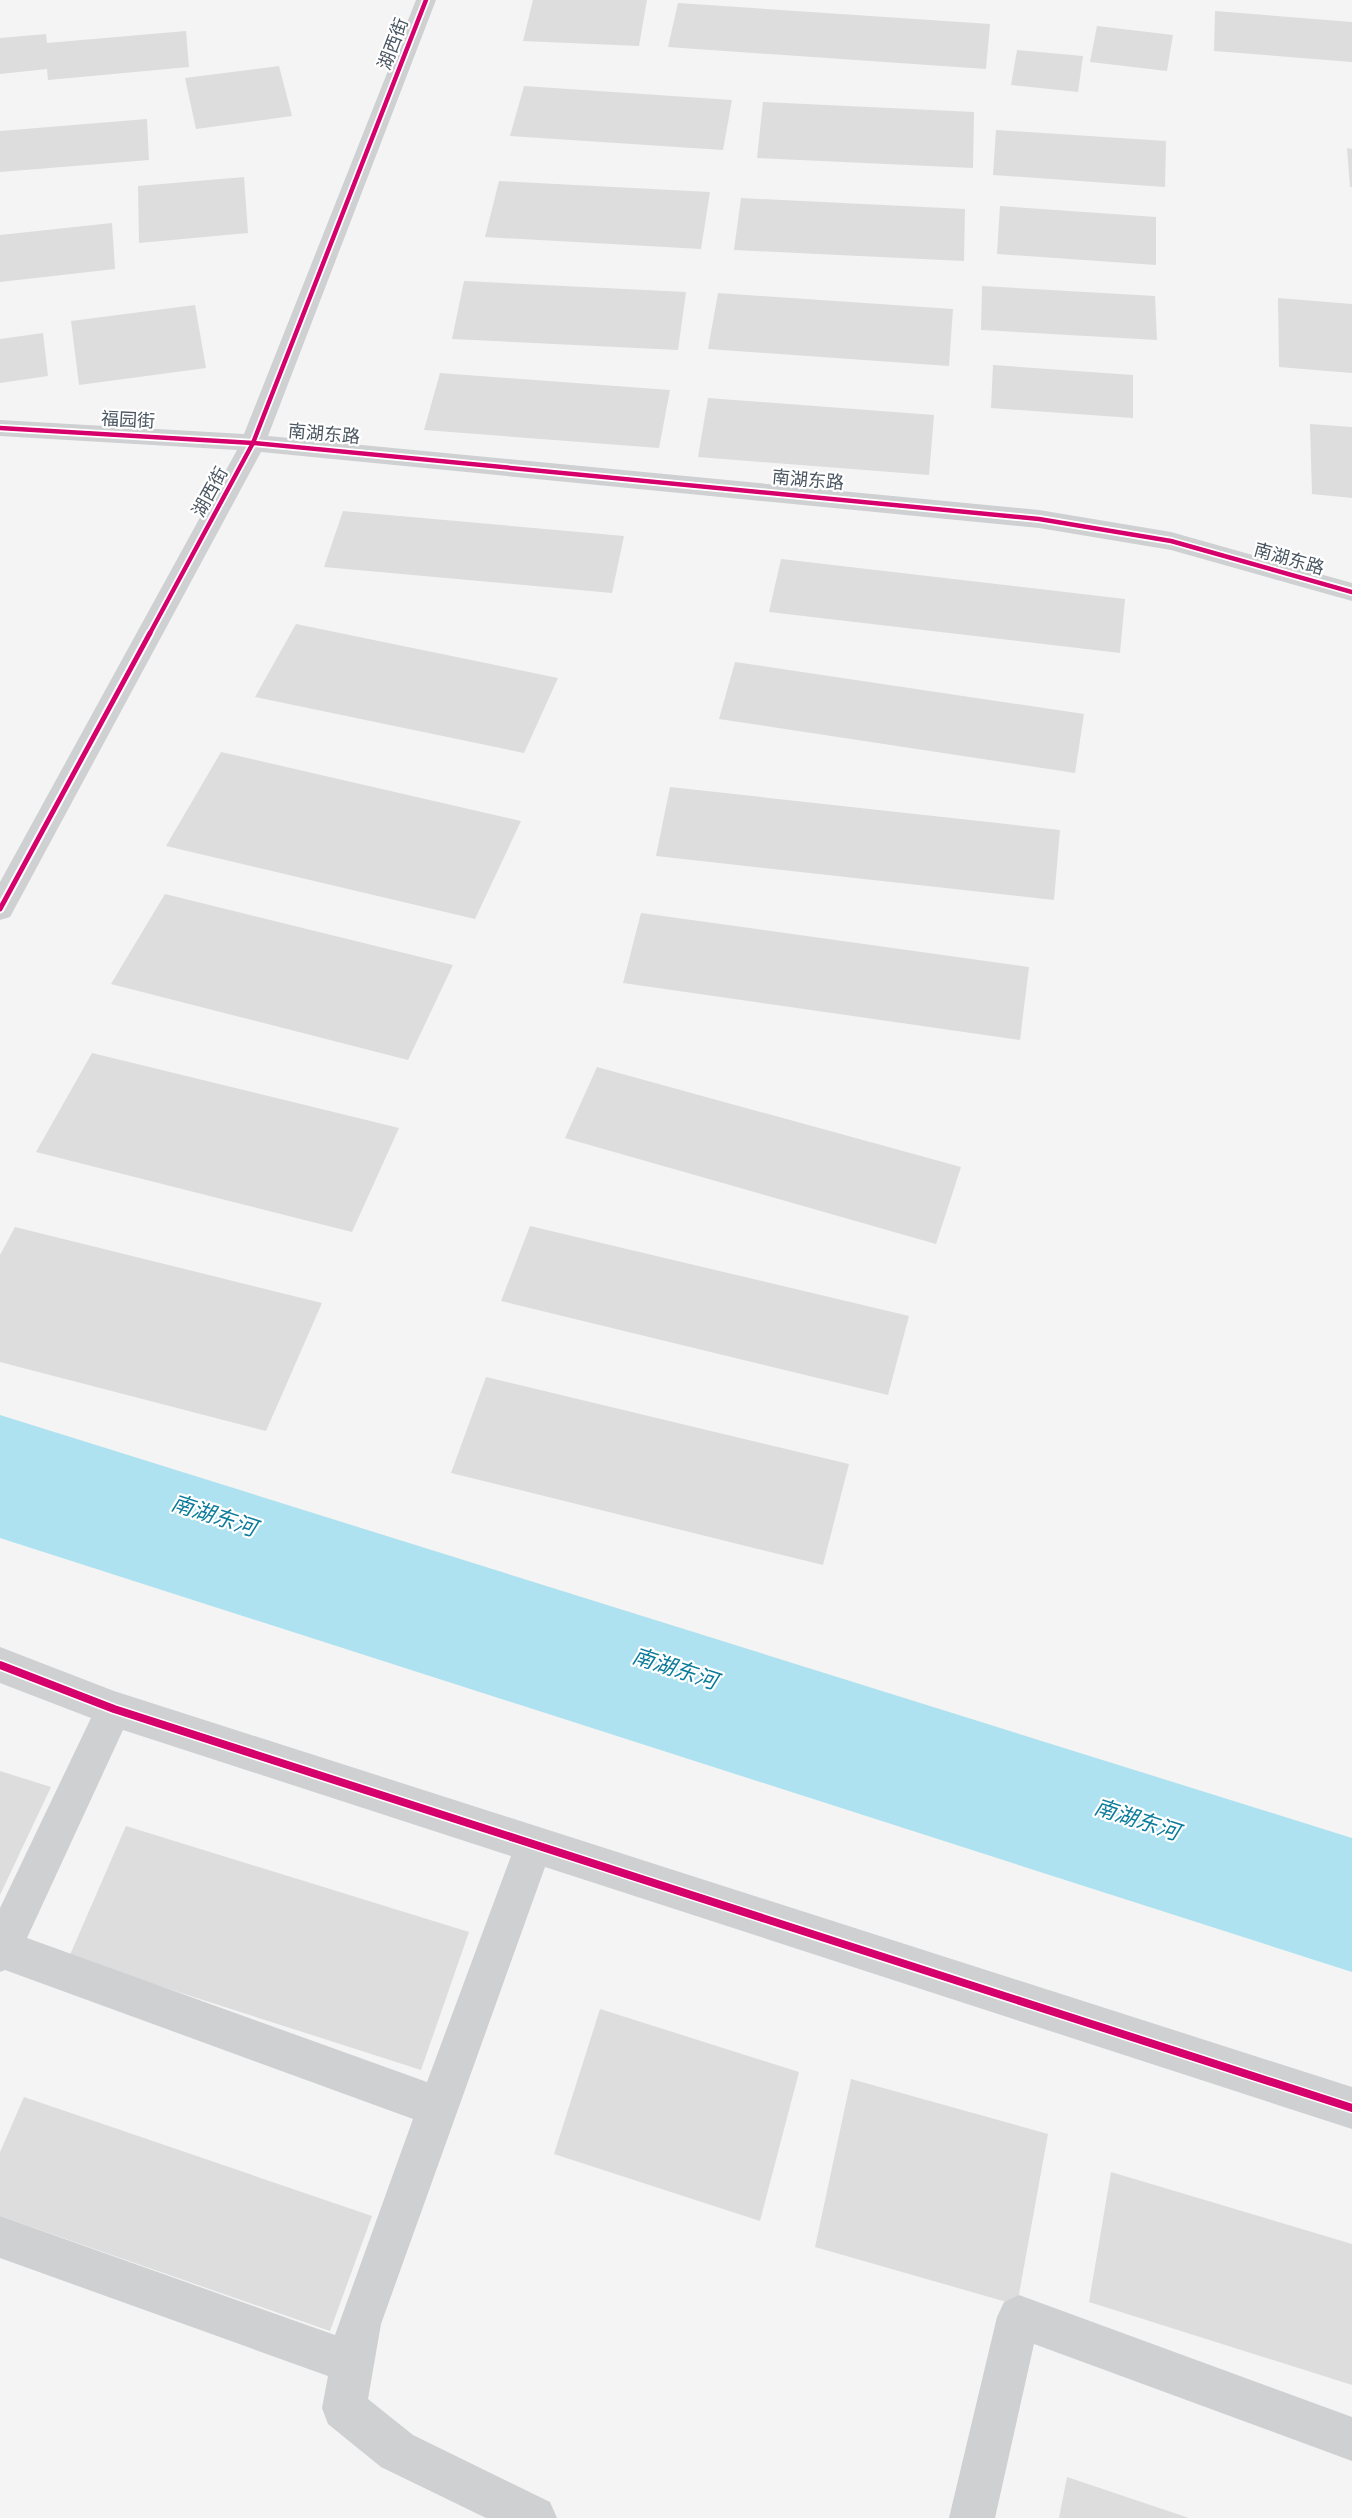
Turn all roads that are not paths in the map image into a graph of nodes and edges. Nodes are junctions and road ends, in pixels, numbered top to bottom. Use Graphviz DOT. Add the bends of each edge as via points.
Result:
graph roads {
  1 [pos="426,0"];
  2 [pos="0,428"];
  3 [pos="253,443"];
  4 [pos="1352,592"];
  5 [pos="0,909"];
  6 [pos="0,1665"];
  7 [pos="114,1709"];
  8 [pos="534,1845"];
  9 [pos="1,1950"];
  10 [pos="438,2107"];
  11 [pos="1352,2108"];
  12 [pos="0,2237"];
  13 [pos="352,2363"];
  14 [pos="1352,2439"];
  15 [pos="534,2518"];
  16 [pos="972,2518"];
  1 -- 3 [label="street, 湖西街"];
  2 -- 3 [label="street, 福园街"];
  3 -- 4 [label="street, 南湖东路" via="1039,519 1171,541"];
  3 -- 5 [label="street, 湖西街"];
  6 -- 7 [label="street"];
  7 -- 8 [label="street"];
  7 -- 9 [label="street"];
  8 -- 10 [label="street"];
  8 -- 11 [label="street"];
  9 -- 10 [label="street"];
  10 -- 13 [label="street" via="359,2324"];
  12 -- 13 [label="street"];
  13 -- 15 [label="street" via="344,2408 397,2451"];
  14 -- 16 [label="street" via="1019,2318"];
}
